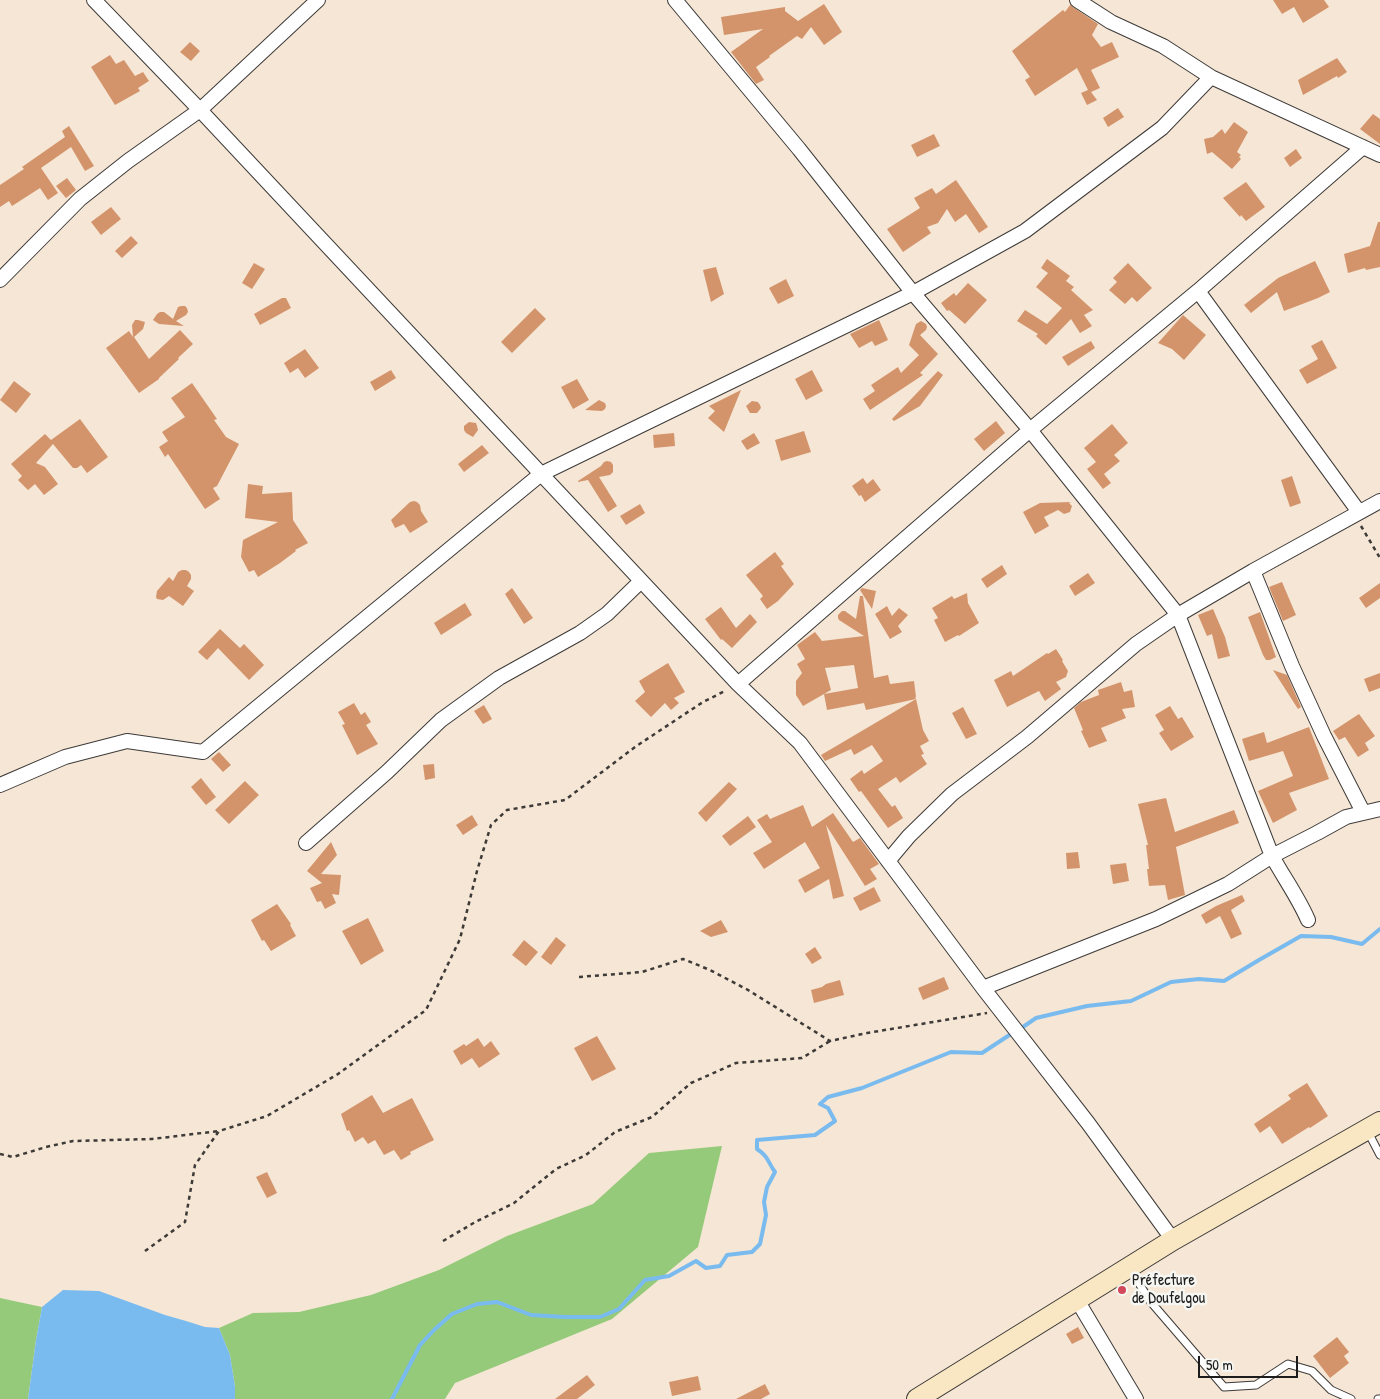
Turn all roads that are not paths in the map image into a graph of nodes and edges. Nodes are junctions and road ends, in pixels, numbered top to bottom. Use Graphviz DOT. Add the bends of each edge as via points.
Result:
graph roads {
  1 [pos="94,0"];
  2 [pos="318,0"];
  3 [pos="675,0"];
  4 [pos="1077,0"];
  5 [pos="1211,77"];
  6 [pos="200,110"];
  7 [pos="1363,146"];
  8 [pos="1380,155"];
  9 [pos="0,280"];
  10 [pos="1198,291"];
  11 [pos="913,293"];
  12 [pos="1030,430"];
  13 [pos="541,474"];
  14 [pos="1380,501"];
  15 [pos="1359,512"];
  16 [pos="1253,571"];
  17 [pos="641,581"];
  18 [pos="1178,615"];
  19 [pos="738,684"];
  20 [pos="0,785"];
  21 [pos="1380,809"];
  22 [pos="1363,812"];
  23 [pos="306,843"];
  24 [pos="1272,856"];
  25 [pos="888,861"];
  26 [pos="1308,920"];
  27 [pos="984,988"];
  28 [pos="1373,1126"];
  29 [pos="1380,1155"];
  30 [pos="1173,1240"];
  31 [pos="1129,1268"];
  32 [pos="1077,1300"];
  33 [pos="917,1399"];
  34 [pos="1136,1399"];
  35 [pos="1351,1399"];
  1 -- 6 [label="street"];
  2 -- 6 [label="street"];
  3 -- 11 [label="street"];
  4 -- 5 [label="street" via="1111,22 1163,46"];
  5 -- 7 [label="street"];
  5 -- 11 [label="street" via="1162,128 1025,231"];
  6 -- 9 [label="street" via="80,199"];
  6 -- 13 [label="street"];
  7 -- 8 [label="street"];
  7 -- 10 [label="street"];
  10 -- 12 [label="street"];
  10 -- 15 [label="street"];
  11 -- 12 [label="street"];
  11 -- 13 [label="street"];
  12 -- 18 [label="street"];
  12 -- 19 [label="street"];
  13 -- 17 [label="street"];
  13 -- 20 [label="street" via="203,752 127,741 65,757"];
  14 -- 15 [label="street"];
  15 -- 16 [label="street"];
  16 -- 18 [label="street"];
  16 -- 22 [label="street" via="1292,666"];
  17 -- 19 [label="street"];
  17 -- 23 [label="street" via="607,614 580,633 499,678 441,720"];
  18 -- 24 [label="street"];
  18 -- 25 [label="street" via="1136,644 1028,737 952,794"];
  19 -- 25 [label="street" via="800,743"];
  21 -- 22 [label="street"];
  22 -- 24 [label="street" via="1346,817"];
  24 -- 26 [label="street"];
  24 -- 27 [label="street" via="1228,884 1156,919"];
  25 -- 27 [label="street"];
  27 -- 30 [label="street"];
  28 -- 29 [label="lane"];
  28 -- 30 [label="main road"];
  30 -- 31 [label="main road"];
  31 -- 32 [label="main road"];
  31 -- 35 [label="lane" via="1150,1301 1224,1387 1256,1385 1288,1364 1312,1371 1331,1390"];
  32 -- 33 [label="main road"];
  32 -- 34 [label="street"];
}
